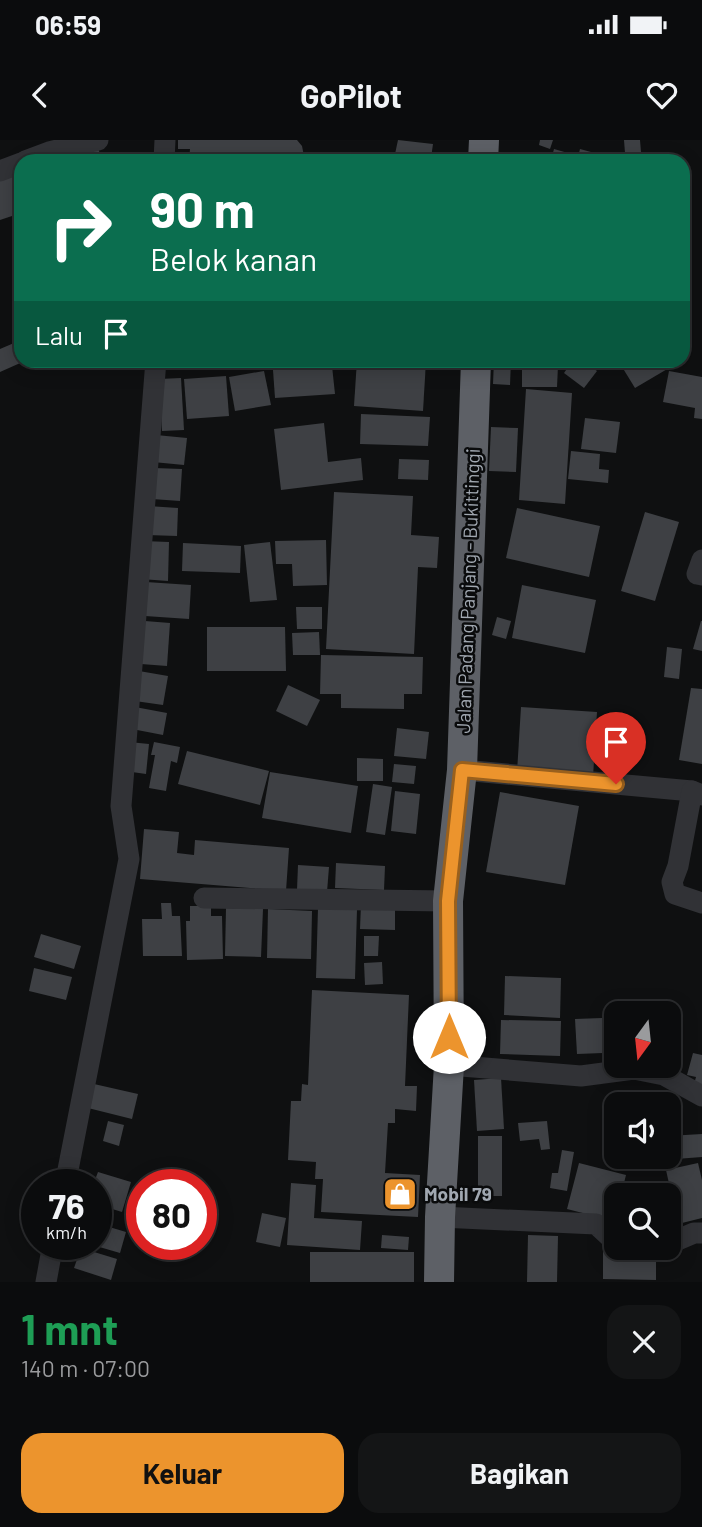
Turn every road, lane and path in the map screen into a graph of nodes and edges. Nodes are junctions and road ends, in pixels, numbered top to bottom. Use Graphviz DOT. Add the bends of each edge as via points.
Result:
graph roads {
  1 [pos="98,140"];
  2 [pos="44,154"];
  3 [pos="155,368"];
  4 [pos="476,368"];
  5 [pos="702,559"];
  6 [pos="702,575"];
  7 [pos="462,770"];
  8 [pos="697,793"];
  9 [pos="204,898"];
  10 [pos="448,901"];
  11 [pos="702,904"];
  12 [pos="449,1065"];
  13 [pos="702,1096"];
  14 [pos="68,1169"];
  15 [pos="440,1217"];
  16 [pos="604,1231"];
  17 [pos="702,1233"];
  18 [pos="681,1238"];
  19 [pos="50,1260"];
  20 [pos="46,1282"];
  21 [pos="439,1282"];
  1 -- 2 [label="street"];
  3 -- 14 [label="street" via="121,806 129,859"];
  4 -- 7 [label="highway, Jalan Padang Panjang - Bukittinggi"];
  5 -- 6 [label="street" via="697,574"];
  7 -- 8 [label="street"];
  7 -- 10 [label="highway, Jalan Padang Panjang - Bukittinggi"];
  8 -- 11 [label="street" via="672,882 675,894"];
  9 -- 10 [label="street"];
  10 -- 12 [label="highway, Jalan Padang Panjang - Bukittinggi"];
  12 -- 13 [label="street" via="581,1076 634,1069 664,1075"];
  12 -- 15 [label="highway, Jalan Padang Panjang - Bukittinggi"];
  15 -- 16 [label="street" via="596,1224"];
  15 -- 21 [label="highway, Jalan Padang Panjang - Bukittinggi"];
  17 -- 18 [label="street"];
  19 -- 20 [label="street"];
}
